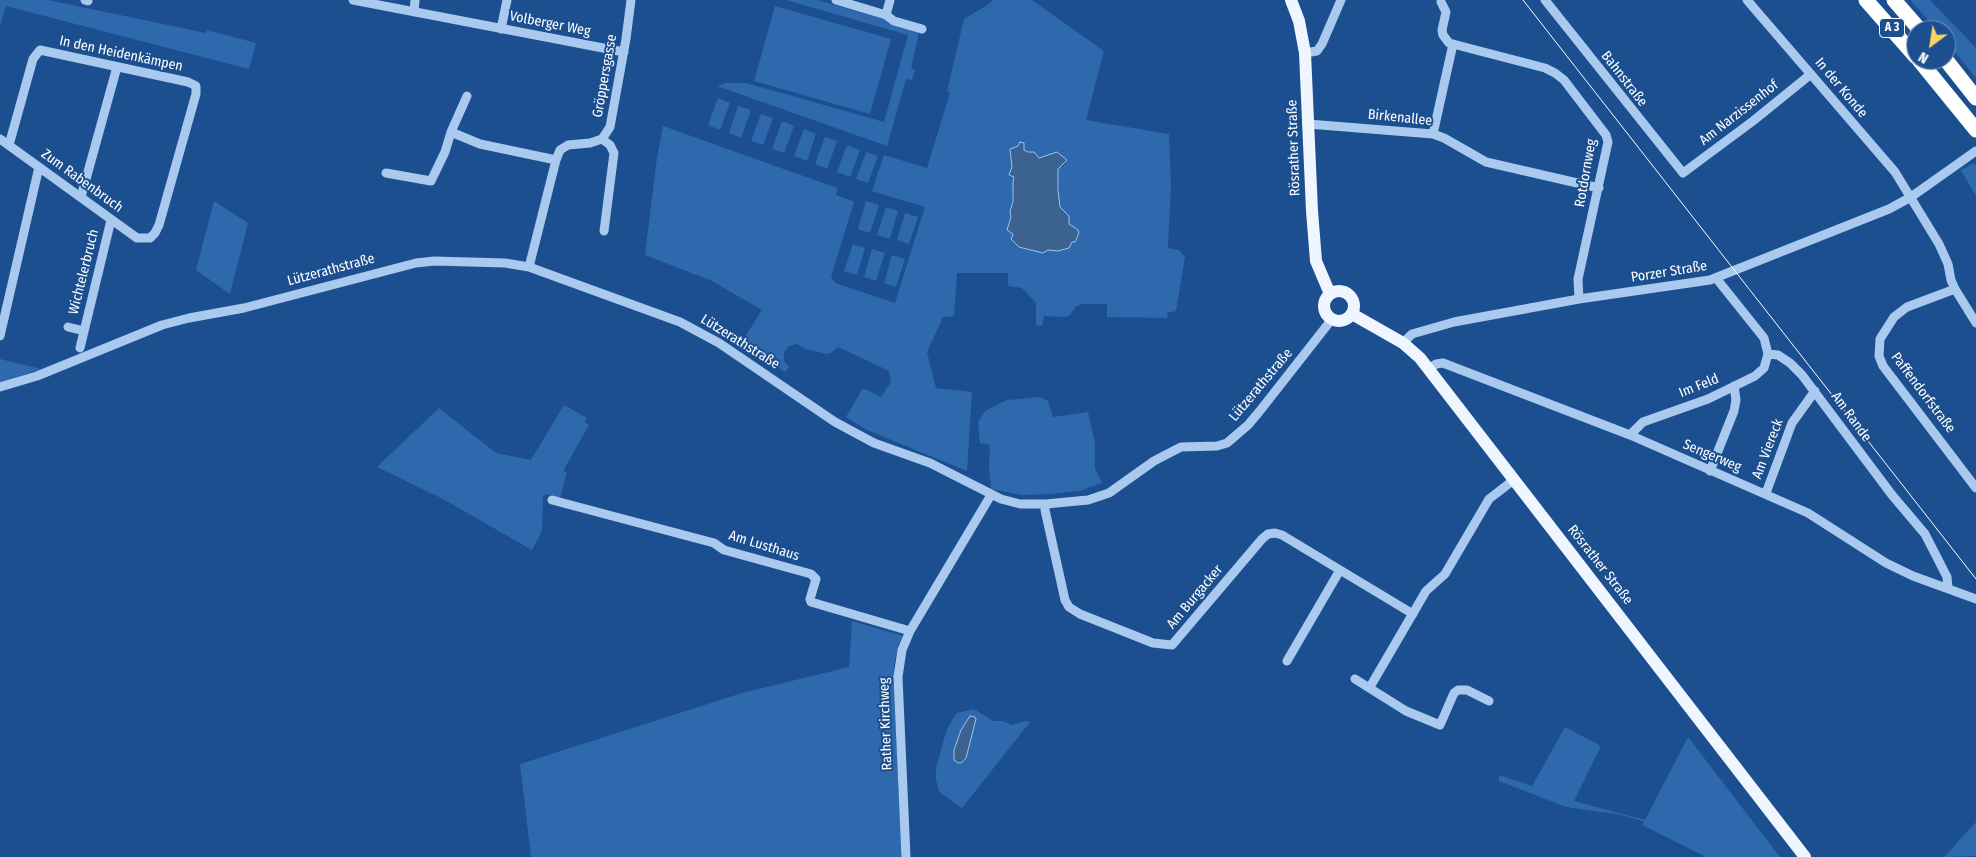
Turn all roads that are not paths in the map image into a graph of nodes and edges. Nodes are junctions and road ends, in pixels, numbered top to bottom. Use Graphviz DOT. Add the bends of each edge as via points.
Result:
graph roads {
  1 [pos="353,0"];
  2 [pos="415,0"];
  3 [pos="507,0"];
  4 [pos="631,0"];
  5 [pos="836,0"];
  6 [pos="890,0"];
  7 [pos="1291,0"];
  8 [pos="1341,0"];
  9 [pos="1545,0"];
  10 [pos="1748,0"];
  11 [pos="1866,0"];
  12 [pos="1894,0"];
  13 [pos="1441,2"];
  14 [pos="414,12"];
  15 [pos="886,15"];
  16 [pos="1911,20"];
  17 [pos="501,29"];
  18 [pos="922,29"];
  19 [pos="1453,44"];
  20 [pos="1906,46"];
  21 [pos="624,52"];
  22 [pos="1305,53"];
  23 [pos="117,66"];
  24 [pos="1927,70"];
  25 [pos="1954,70"];
  26 [pos="1811,74"];
  27 [pos="467,96"];
  28 [pos="1976,98"];
  29 [pos="1961,111"];
  30 [pos="1308,124"];
  31 [pos="1976,130"];
  32 [pos="452,132"];
  33 [pos="1433,134"];
  34 [pos="0,139"];
  35 [pos="602,139"];
  36 [pos="1976,139"];
  37 [pos="9,145"];
  38 [pos="1976,152"];
  39 [pos="556,160"];
  40 [pos="39,167"];
  41 [pos="386,173"];
  42 [pos="1683,173"];
  43 [pos="1599,188"];
  44 [pos="81,197"];
  45 [pos="1911,197"];
  46 [pos="111,220"];
  47 [pos="604,231"];
  48 [pos="150,238"];
  49 [pos="528,267"];
  50 [pos="1716,278"];
  51 [pos="1955,289"];
  52 [pos="1330,294"];
  53 [pos="1579,299"];
  54 [pos="1352,314"];
  55 [pos="1332,319"];
  56 [pos="1976,323"];
  57 [pos="68,328"];
  58 [pos="1,330"];
  59 [pos="84,332"];
  60 [pos="1403,343"];
  61 [pos="80,348"];
  62 [pos="1768,354"];
  63 [pos="1429,369"];
  64 [pos="1734,386"];
  65 [pos="0,387"];
  66 [pos="1815,390"];
  67 [pos="1630,435"];
  68 [pos="1710,471"];
  69 [pos="1515,479"];
  70 [pos="1976,488"];
  71 [pos="1766,493"];
  72 [pos="991,495"];
  73 [pos="552,500"];
  74 [pos="1046,504"];
  75 [pos="1340,570"];
  76 [pos="1948,588"];
  77 [pos="1976,599"];
  78 [pos="1413,614"];
  79 [pos="910,632"];
  80 [pos="1286,661"];
  81 [pos="1355,679"];
  82 [pos="1370,688"];
  83 [pos="1489,702"];
  84 [pos="906,857"];
  85 [pos="1805,857"];
  1 -- 14 [label="street, Volberger Weg"];
  2 -- 14 [label="street"];
  3 -- 17 [label="street"];
  4 -- 21 [label="street, Gröppersgasse"];
  5 -- 15 [label="street"];
  6 -- 15 [label="street"];
  7 -- 22 [label="main road, Rösrather Straße"];
  8 -- 22 [label="street" via="1322,44 1317,51"];
  9 -- 42 [label="street, Bahnstraße"];
  10 -- 26 [label="street, In der Konde"];
  11 -- 20 [label="highway, A 3"];
  12 -- 16 [label="highway, A 3"];
  13 -- 19 [label="street" via="1446,12 1443,35"];
  14 -- 17 [label="street, Volberger Weg"];
  15 -- 18 [label="street" via="894,21"];
  17 -- 21 [label="street, Volberger Weg"];
  19 -- 33 [label="street"];
  19 -- 43 [label="street, Rotdornweg" via="1545,68 1564,80 1606,135 1608,142"];
  21 -- 35 [label="street, Gröppersgasse" via="610,128"];
  22 -- 30 [label="main road, Rösrather Straße"];
  23 -- 37 [label="street, In den Heidenkämpen" via="40,50 33,59"];
  23 -- 44 [label="street"];
  23 -- 48 [label="street, In den Heidenkämpen" via="196,86 159,225"];
  24 -- 29 [label="highway"];
  25 -- 28 [label="highway"];
  26 -- 42 [label="street, Am Narzissenhof"];
  26 -- 45 [label="street, In der Konde" via="1895,172"];
  27 -- 32 [label="street"];
  29 -- 31 [label="highway"];
  29 -- 36 [label="highway"];
  30 -- 33 [label="street, Birkenallee"];
  30 -- 52 [label="main road, Rösrather Straße" via="1316,261"];
  32 -- 39 [label="street" via="480,144"];
  32 -- 41 [label="street" via="431,182"];
  33 -- 43 [label="street, Birkenallee" via="1486,162"];
  34 -- 37 [label="street, Zum Rabenbruch"];
  35 -- 39 [label="street" via="568,145 560,150"];
  35 -- 47 [label="street" via="610,144 614,153"];
  37 -- 40 [label="street, Zum Rabenbruch"];
  38 -- 45 [label="street, Porzer Straße"];
  39 -- 49 [label="street"];
  40 -- 44 [label="street, Zum Rabenbruch"];
  40 -- 58 [label="street"];
  43 -- 53 [label="street, Rotdornweg" via="1578,279"];
  44 -- 46 [label="street, Zum Rabenbruch"];
  45 -- 50 [label="street, Porzer Straße" via="1889,209"];
  45 -- 51 [label="street" via="1939,244"];
  46 -- 48 [label="street, Zum Rabenbruch" via="137,238"];
  46 -- 59 [label="street, Wichtelerbruch"];
  49 -- 65 [label="street, Lützerathstraße" via="490,262 434,261 400,266 244,308 162,325 37,376"];
  49 -- 72 [label="street, Lützerathstraße" via="685,324 719,342 855,434 930,463"];
  50 -- 53 [label="street, Porzer Straße"];
  50 -- 62 [label="street" via="1764,338"];
  51 -- 56 [label="street"];
  51 -- 70 [label="street, Paffendorfstraße" via="1907,308 1894,317 1880,340 1878,356"];
  52 -- 54 [label="main road" via="1338,291 1348,294 1353,301"];
  52 -- 55 [label="main road" via="1324,307"];
  53 -- 60 [label="street, Porzer Straße" via="1454,322 1422,330 1408,336"];
  54 -- 55 [label="main road" via="1340,321"];
  54 -- 60 [label="main road, Rösrather Straße"];
  55 -- 74 [label="street, Lützerathstraße" via="1248,425 1227,442 1217,446 1181,447 1154,461 1109,493 1088,500"];
  57 -- 59 [label="street, Wichtelerbruch"];
  59 -- 61 [label="street, Wichtelerbruch"];
  60 -- 63 [label="main road, Rösrather Straße"];
  62 -- 64 [label="street, Im Feld" via="1764,368"];
  62 -- 66 [label="street, Am Rande" via="1778,355 1790,363"];
  63 -- 67 [label="street, Sengerweg" via="1443,364"];
  63 -- 69 [label="main road, Rösrather Straße"];
  64 -- 67 [label="street, Im Feld" via="1643,422"];
  64 -- 68 [label="street" via="1734,411"];
  66 -- 71 [label="street, Am Viereck" via="1792,423"];
  66 -- 76 [label="street, Am Rande" via="1892,495 1925,534 1947,577"];
  67 -- 68 [label="street, Sengerweg"];
  68 -- 71 [label="street, Sengerweg"];
  69 -- 78 [label="street" via="1489,499 1445,574 1426,590"];
  69 -- 85 [label="main road, Rösrather Straße"];
  71 -- 76 [label="street, Sengerweg" via="1808,513 1886,563"];
  72 -- 74 [label="street, Lützerathstraße" via="1011,502"];
  72 -- 79 [label="street, Rather Kirchweg"];
  73 -- 79 [label="street, Am Lusthaus" via="714,543 724,550 811,574 816,579 810,602"];
  74 -- 75 [label="street, Am Burgacker" via="1069,608 1159,644 1172,645 1268,534 1282,535"];
  75 -- 78 [label="street, Am Burgacker"];
  75 -- 80 [label="street"];
  76 -- 77 [label="street, Sengerweg"];
  78 -- 82 [label="street"];
  79 -- 84 [label="street, Rather Kirchweg" via="902,650 898,677"];
  81 -- 82 [label="street"];
  82 -- 83 [label="street" via="1406,711 1440,725 1458,690 1467,690"];
}
